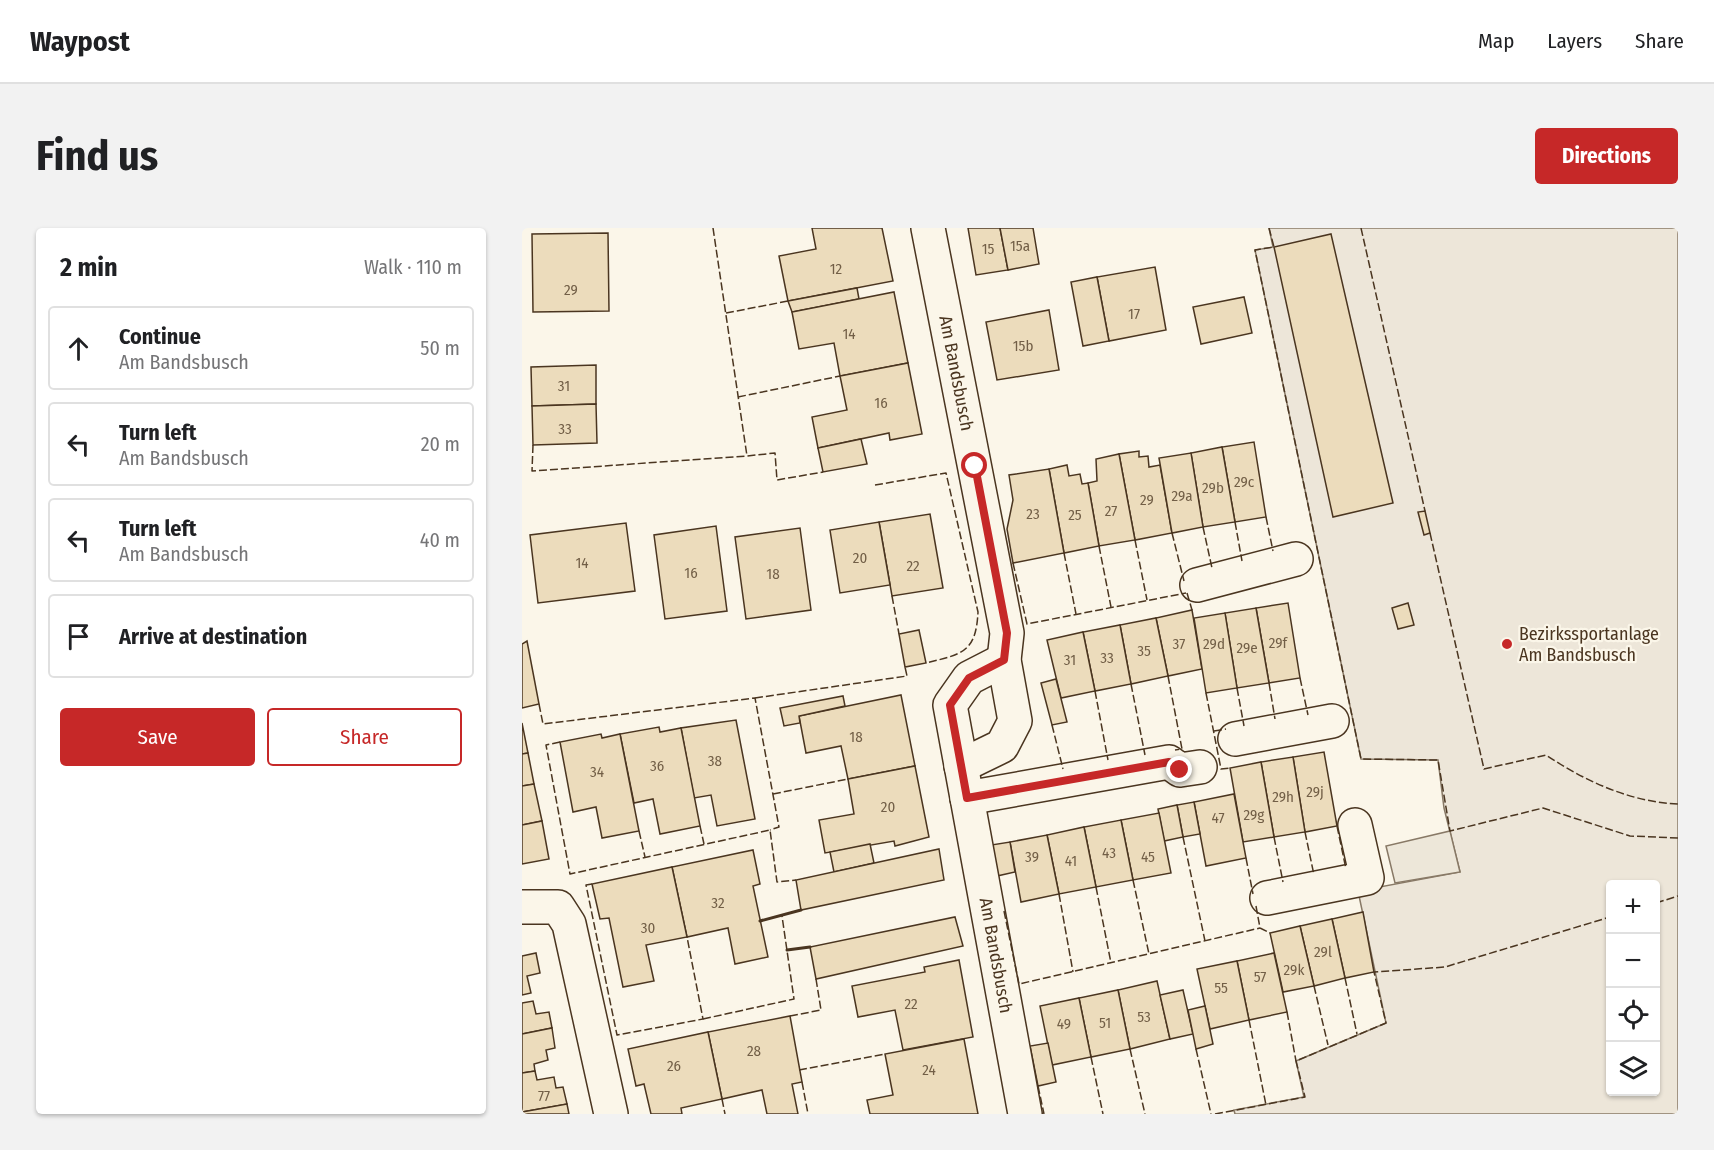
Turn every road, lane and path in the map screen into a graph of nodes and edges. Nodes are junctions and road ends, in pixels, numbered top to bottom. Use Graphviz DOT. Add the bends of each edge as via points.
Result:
graph roads {
  1 [pos="928,228"];
  2 [pos="1296,559"];
  3 [pos="1197,585"];
  4 [pos="1004,660"];
  5 [pos="1332,721"];
  6 [pos="1235,740"];
  7 [pos="961,766"];
  8 [pos="1200,767"];
  9 [pos="967,798"];
  10 [pos="1354,825"];
  11 [pos="1266,898"];
  12 [pos="522,907"];
  13 [pos="611,1114"];
  14 [pos="1025,1114"];
  1 -- 4 [label="street, Am Bandsbusch" via="1007,633"];
  2 -- 3 [label="street"];
  4 -- 7 [label="street, Am Bandsbusch" via="969,678 950,705"];
  4 -- 7 [label="street, Am Bandsbusch" via="1015,721 1002,746"];
  5 -- 6 [label="street"];
  7 -- 9 [label="street, Am Bandsbusch"];
  8 -- 9 [label="street" via="1180,770 1169,762"];
  9 -- 14 [label="street, Am Bandsbusch"];
  10 -- 11 [label="street" via="1366,878"];
  12 -- 13 [label="street" via="558,907 569,924"];
}
